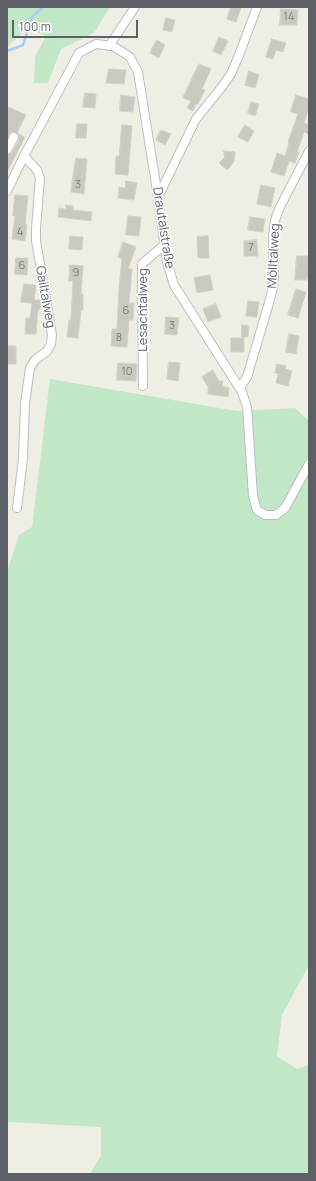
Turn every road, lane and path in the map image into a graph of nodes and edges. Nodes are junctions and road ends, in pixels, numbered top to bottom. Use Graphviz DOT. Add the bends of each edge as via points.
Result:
graph roads {
  1 [pos="135,7"];
  2 [pos="257,7"];
  3 [pos="108,46"];
  4 [pos="14,137"];
  5 [pos="7,150"];
  6 [pos="309,151"];
  7 [pos="24,156"];
  8 [pos="7,191"];
  9 [pos="158,197"];
  10 [pos="165,244"];
  11 [pos="143,386"];
  12 [pos="240,388"];
  13 [pos="309,464"];
  14 [pos="16,508"];
  1 -- 3 [label="street"];
  2 -- 9 [label="street" via="230,74 196,119"];
  3 -- 7 [label="street, Drautalstraße" via="96,44 79,53"];
  3 -- 9 [label="street, Drautalstraße" via="113,46 130,56 138,72"];
  4 -- 5 [label="street"];
  6 -- 12 [label="street, Mölltalweg" via="275,220 274,274 270,303 247,377"];
  7 -- 8 [label="street, Drautalstraße"];
  7 -- 14 [label="street, Gailtalweg" via="37,170 40,178 36,241 52,335 47,351 35,360 30,368"];
  9 -- 10 [label="street, Drautalstraße"];
  10 -- 11 [label="street, Lesachtalweg" via="142,264"];
  10 -- 12 [label="street, Drautalstraße" via="174,285"];
  12 -- 13 [label="street, Drautalstraße" via="247,407 253,496 257,510 265,515 276,515 285,508"];
}
